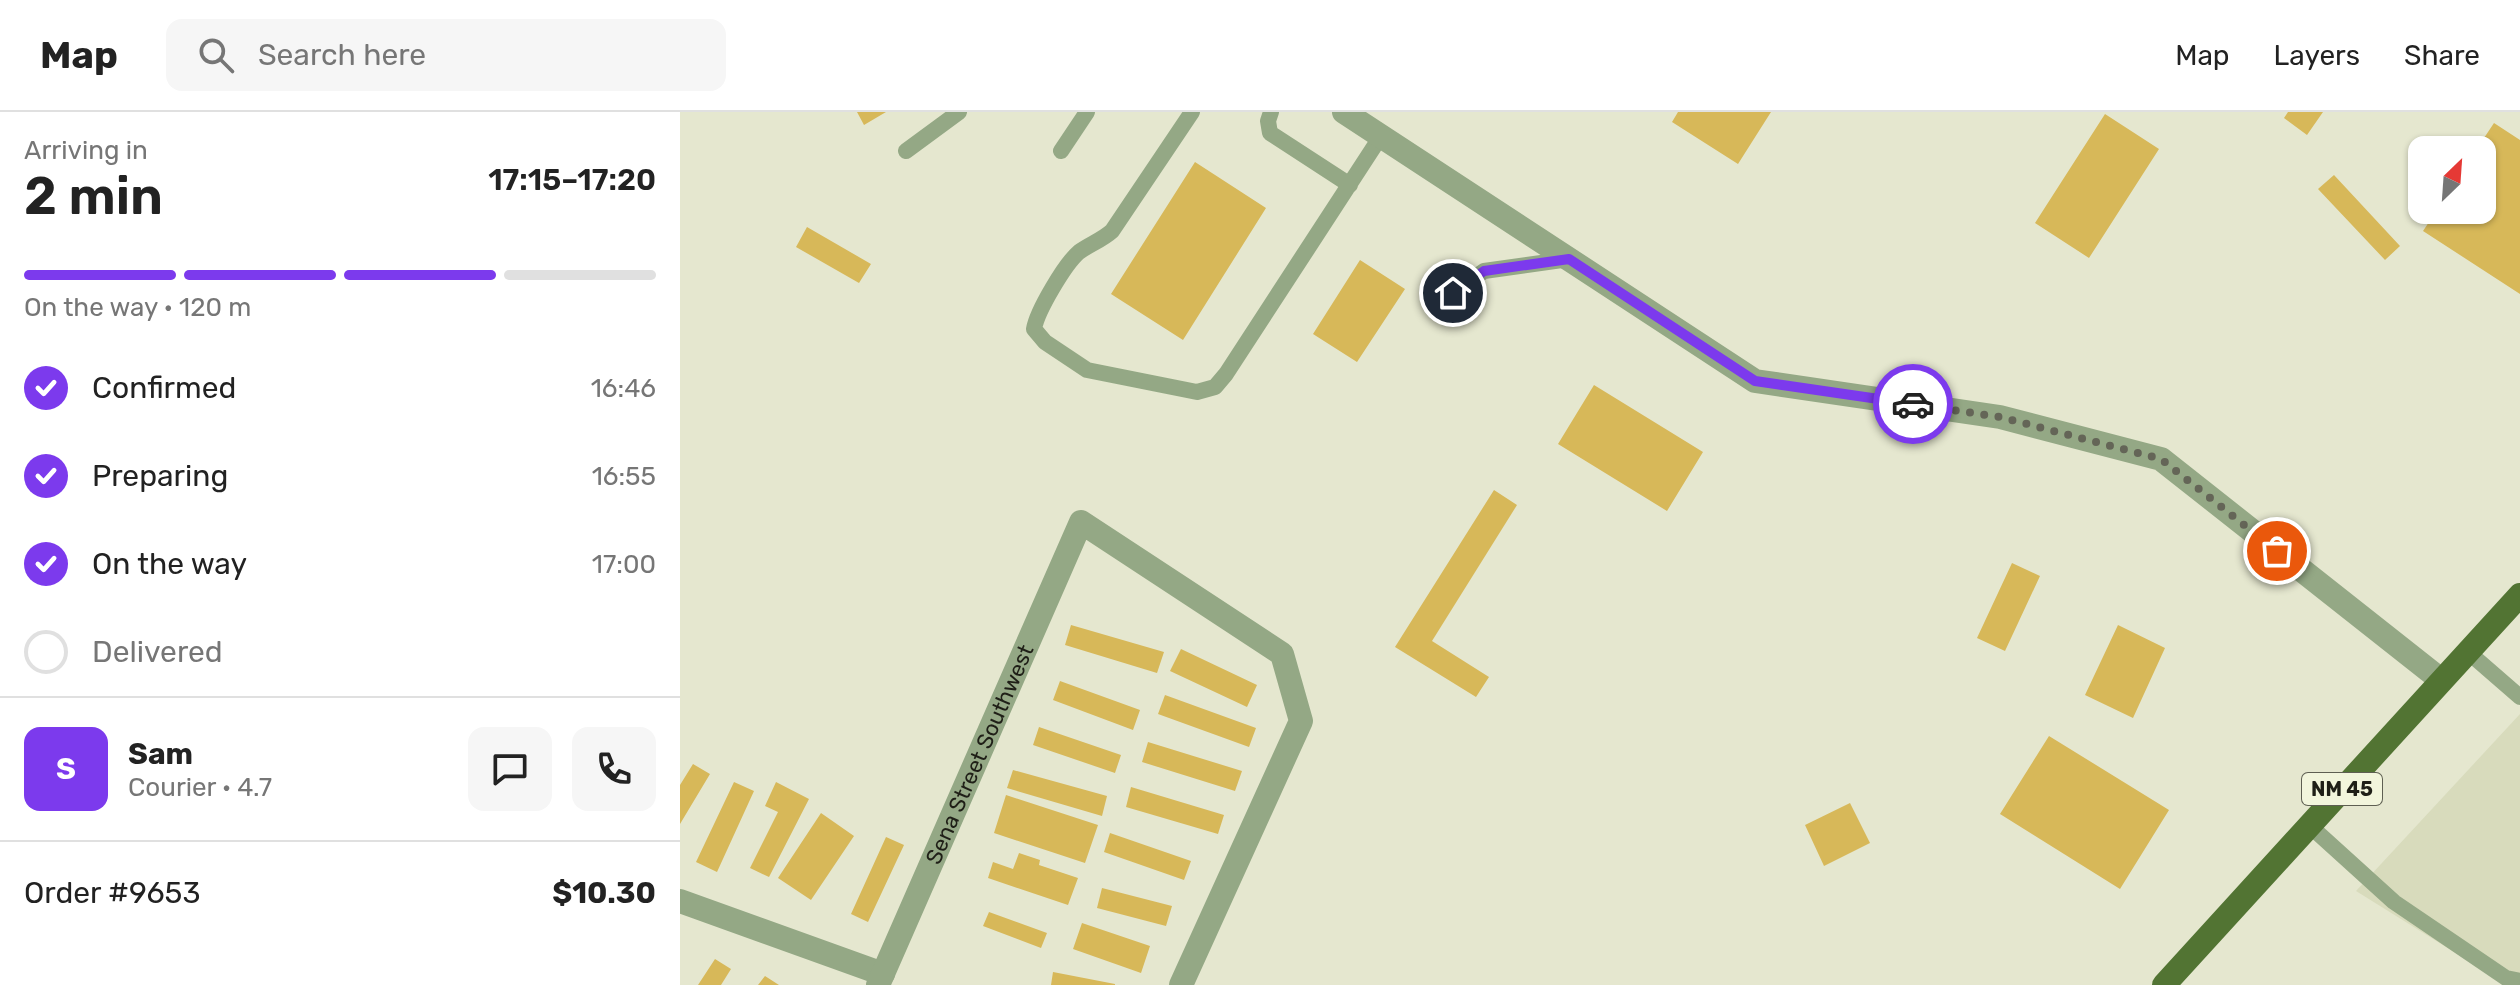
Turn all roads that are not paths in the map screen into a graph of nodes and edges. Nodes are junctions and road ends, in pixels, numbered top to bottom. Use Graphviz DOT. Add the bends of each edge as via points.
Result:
graph roads {
  1 [pos="959,112"];
  2 [pos="1087,112"];
  3 [pos="1192,112"];
  4 [pos="1271,112"];
  5 [pos="1344,112"];
  6 [pos="1381,136"];
  7 [pos="906,151"];
  8 [pos="1061,151"];
  9 [pos="1350,185"];
  10 [pos="1569,259"];
  11 [pos="1453,293"];
  12 [pos="2520,595"];
  13 [pos="2467,651"];
  14 [pos="2441,680"];
  15 [pos="2520,697"];
  16 [pos="2309,825"];
  17 [pos="680,901"];
  18 [pos="881,979"];
  19 [pos="2520,981"];
  20 [pos="1181,985"];
  21 [pos="2164,985"];
  1 -- 7 [label="lane"];
  2 -- 8 [label="lane"];
  3 -- 9 [label="lane" via="1112,231 1077,253 1037,314 1034,329 1045,342 1087,370 1197,392 1215,387"];
  4 -- 9 [label="lane" via="1270,133"];
  5 -- 6 [label="street"];
  6 -- 9 [label="lane"];
  6 -- 10 [label="street"];
  10 -- 11 [label="lane" via="1484,271"];
  10 -- 14 [label="street" via="1755,381 2000,417 2161,459"];
  12 -- 13 [label="main road, NM 45"];
  13 -- 14 [label="main road, NM 45"];
  13 -- 15 [label="lane"];
  14 -- 16 [label="main road, NM 45"];
  16 -- 19 [label="lane" via="2394,902 2506,978"];
  16 -- 21 [label="main road, NM 45"];
  17 -- 18 [label="street"];
  18 -- 20 [label="street, Sena Street Southwest" via="1081,522 1282,654 1301,721"];
}
